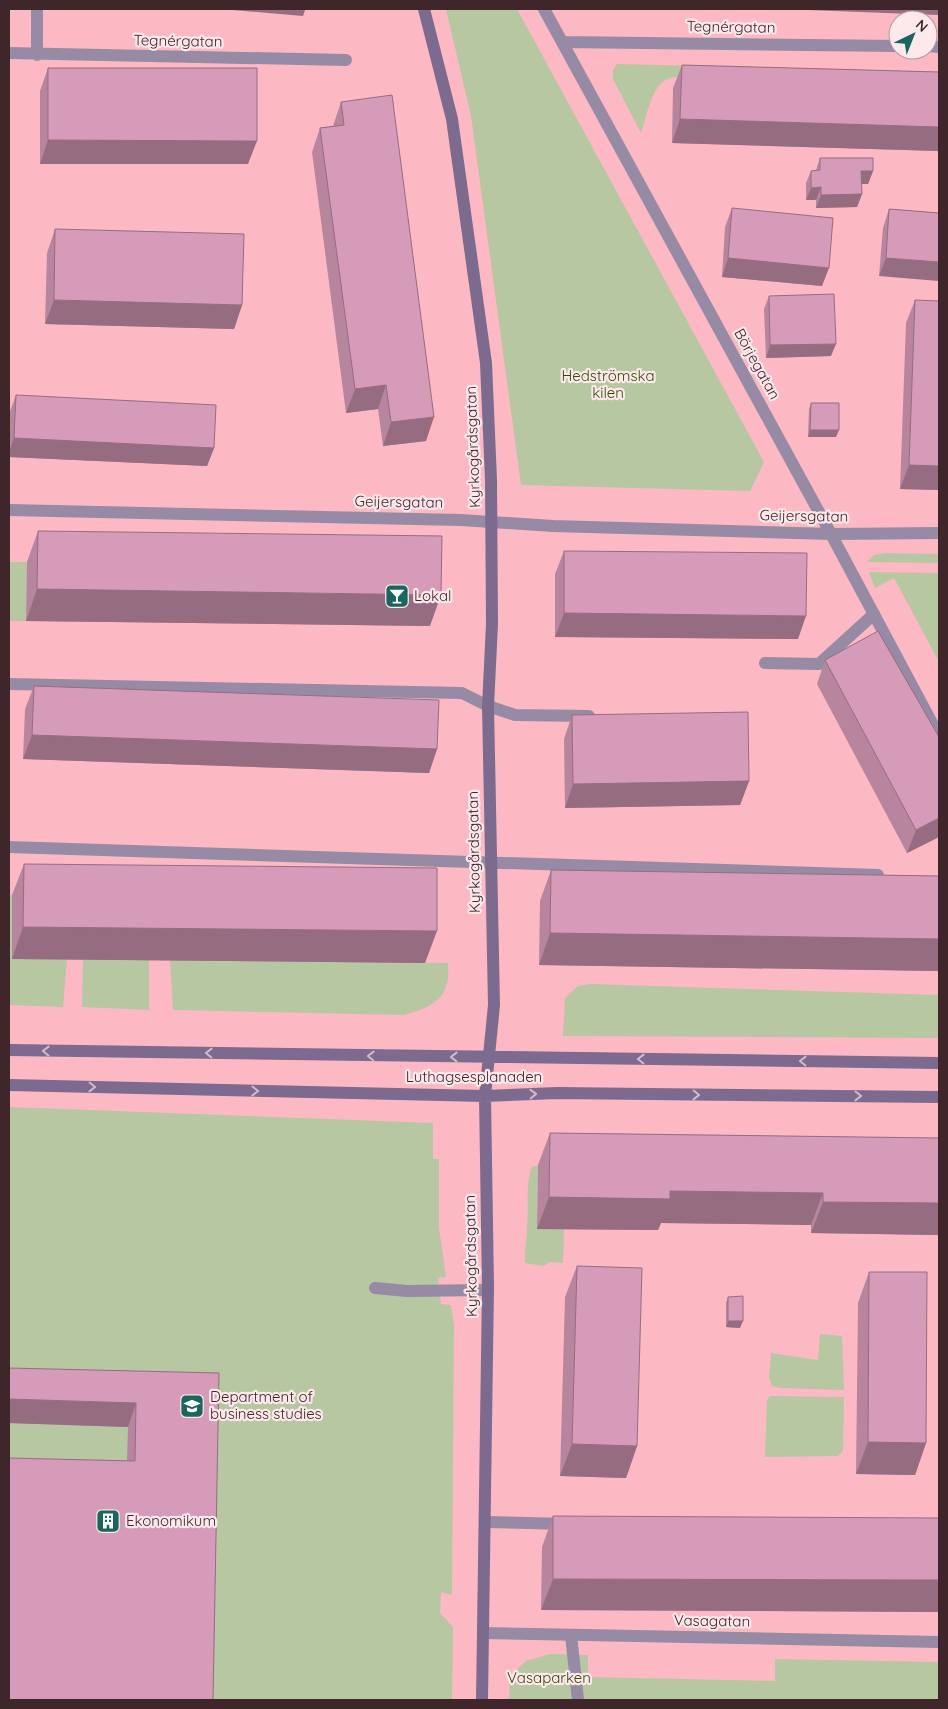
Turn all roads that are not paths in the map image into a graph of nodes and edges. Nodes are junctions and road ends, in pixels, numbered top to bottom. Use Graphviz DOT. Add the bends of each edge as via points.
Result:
graph roads {
  1 [pos="37,9"];
  2 [pos="424,9"];
  3 [pos="544,9"];
  4 [pos="563,42"];
  5 [pos="888,46"];
  6 [pos="9,54"];
  7 [pos="37,55"];
  8 [pos="346,60"];
  9 [pos="9,510"];
  10 [pos="492,523"];
  11 [pos="939,533"];
  12 [pos="831,534"];
  13 [pos="874,614"];
  14 [pos="765,663"];
  15 [pos="9,684"];
  16 [pos="488,706"];
  17 [pos="602,716"];
  18 [pos="939,736"];
  19 [pos="9,847"];
  20 [pos="490,863"];
  21 [pos="890,875"];
  22 [pos="9,1050"];
  23 [pos="489,1057"];
  24 [pos="939,1063"];
  25 [pos="9,1085"];
  26 [pos="485,1096"];
  27 [pos="939,1097"];
  28 [pos="375,1288"];
  29 [pos="488,1290"];
  30 [pos="486,1522"];
  31 [pos="584,1524"];
  32 [pos="483,1633"];
  33 [pos="571,1635"];
  34 [pos="939,1642"];
  35 [pos="482,1700"];
  36 [pos="578,1700"];
  1 -- 7 [label="street"];
  2 -- 10 [label="main road, Kyrkogårdsgatan" via="452,119 486,363"];
  3 -- 4 [label="street, Börjegatan"];
  4 -- 5 [label="street, Tegnérgatan"];
  4 -- 12 [label="street, Börjegatan"];
  6 -- 7 [label="street, Tegnérgatan"];
  7 -- 8 [label="street, Tegnérgatan"];
  9 -- 10 [label="street, Geijersgatan"];
  10 -- 12 [label="street, Geijersgatan"];
  10 -- 16 [label="main road, Kyrkogårdsgatan"];
  11 -- 12 [label="street, Geijersgatan"];
  12 -- 13 [label="street, Börjegatan"];
  13 -- 14 [label="street" via="819,664"];
  13 -- 18 [label="street, Börjegatan"];
  15 -- 16 [label="street" via="462,693"];
  16 -- 17 [label="street" via="515,716"];
  16 -- 20 [label="main road, Kyrkogårdsgatan"];
  19 -- 20 [label="street"];
  20 -- 21 [label="street"];
  20 -- 23 [label="main road, Kyrkogårdsgatan" via="494,1005"];
  23 -- 22 [label="main road, Luthagsesplanaden, one-way"];
  24 -- 23 [label="main road, Luthagsesplanaden, one-way"];
  23 -- 26 [label="main road, Kyrkogårdsgatan"];
  25 -- 26 [label="main road, Luthagsesplanaden, one-way"];
  26 -- 27 [label="main road, Luthagsesplanaden, one-way" via="558,1093"];
  26 -- 29 [label="main road, Kyrkogårdsgatan"];
  28 -- 29 [label="street"];
  29 -- 30 [label="main road, Kyrkogårdsgatan"];
  30 -- 31 [label="street"];
  30 -- 32 [label="main road, Kyrkogårdsgatan"];
  32 -- 33 [label="street, Vasagatan"];
  32 -- 35 [label="main road, Kyrkogårdsgatan"];
  33 -- 34 [label="street, Vasagatan"];
  33 -- 36 [label="street"];
}
